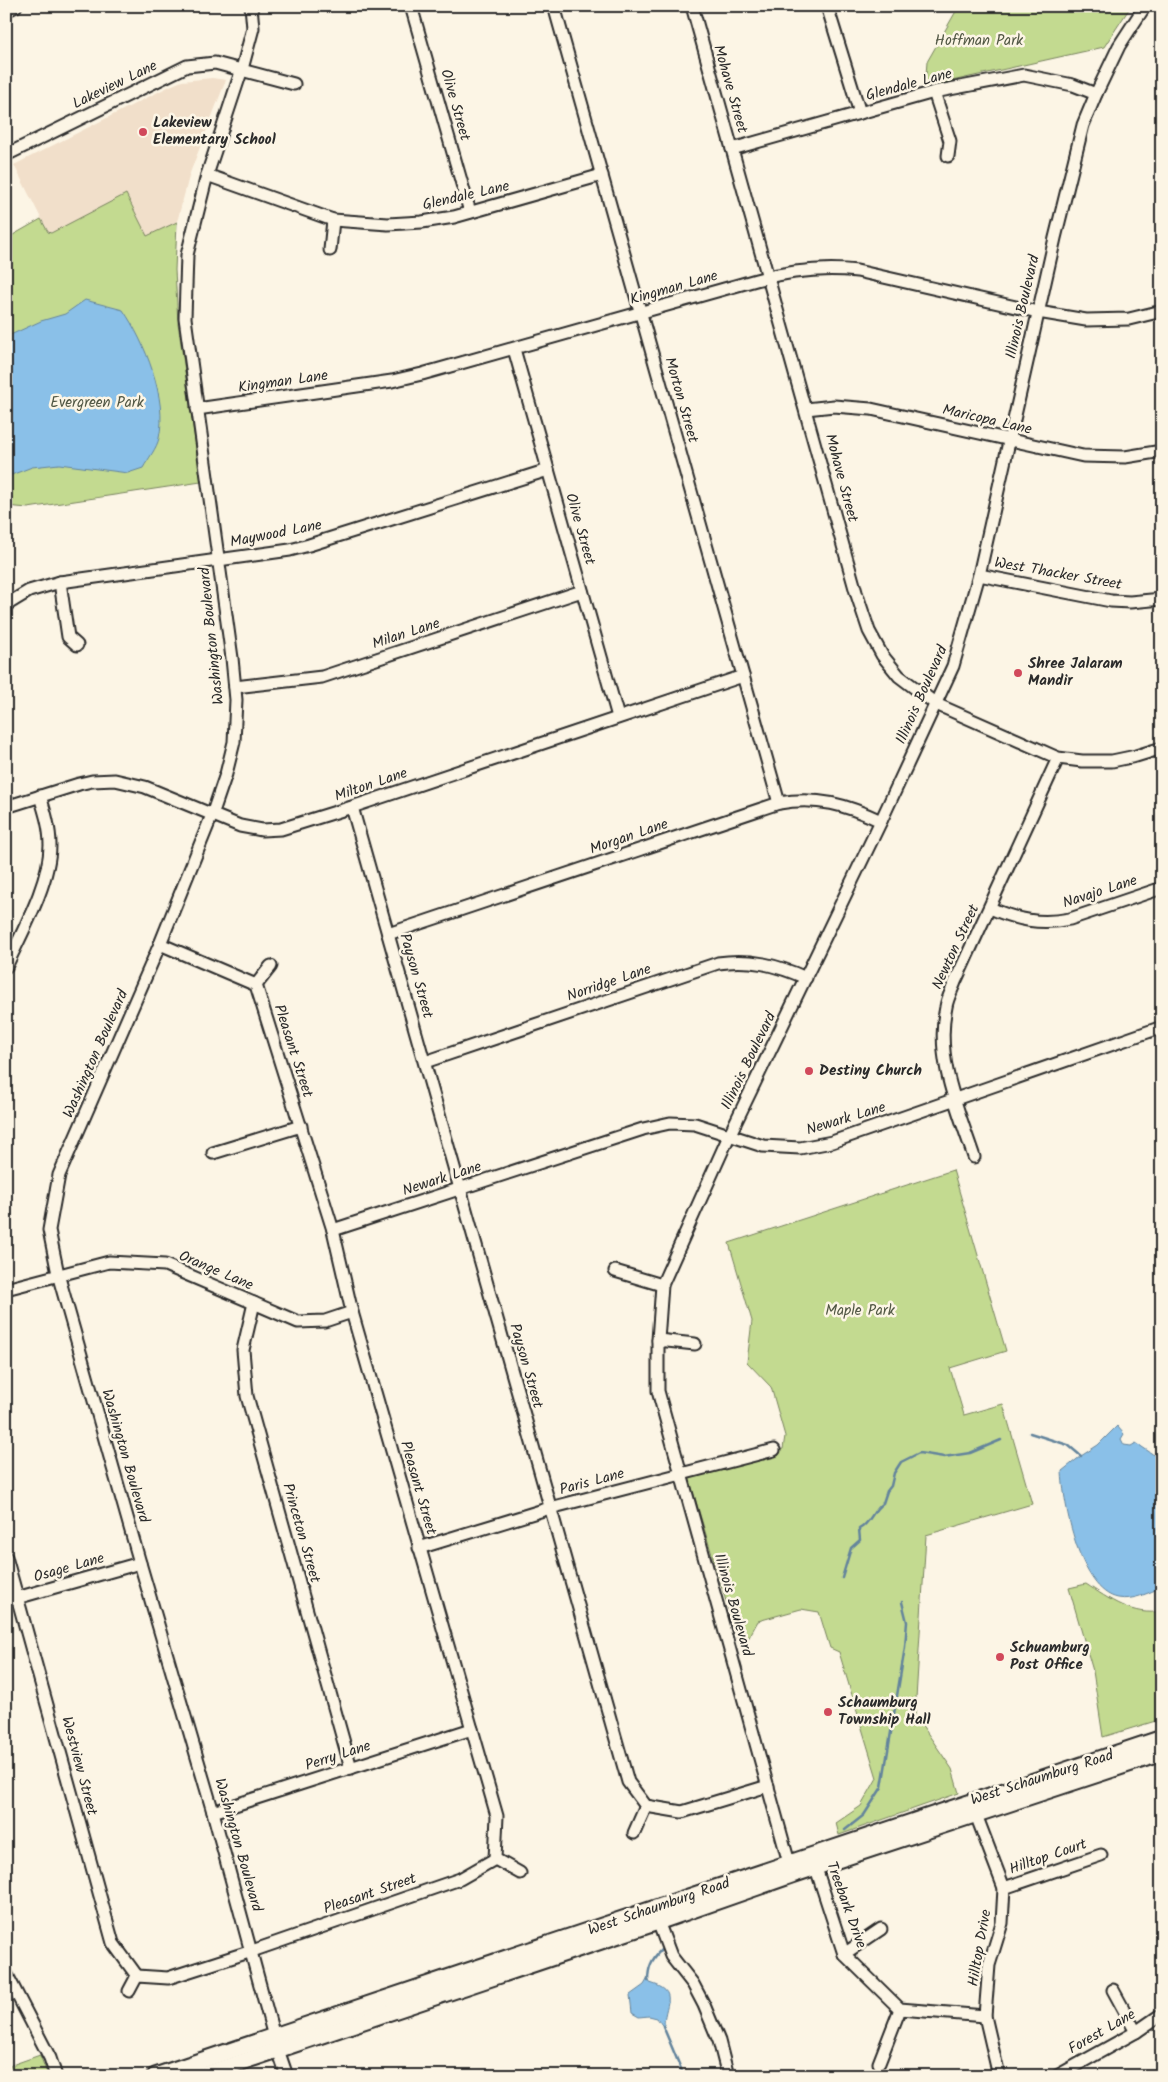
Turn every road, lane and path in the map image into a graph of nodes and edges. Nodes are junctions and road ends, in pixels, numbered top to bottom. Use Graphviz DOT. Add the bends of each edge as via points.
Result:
graph roads {
  1 [pos="16,6"];
  2 [pos="251,6"];
  3 [pos="411,6"];
  4 [pos="554,6"];
  5 [pos="692,6"];
  6 [pos="827,6"];
  7 [pos="1145,6"];
  8 [pos="6,11"];
  9 [pos="242,69"];
  10 [pos="294,84"];
  11 [pos="934,92"];
  12 [pos="1096,94"];
  13 [pos="860,113"];
  14 [pos="732,149"];
  15 [pos="6,155"];
  16 [pos="948,156"];
  17 [pos="207,175"];
  18 [pos="602,175"];
  19 [pos="470,212"];
  20 [pos="333,220"];
  21 [pos="330,250"];
  22 [pos="768,277"];
  23 [pos="641,312"];
  24 [pos="1038,312"];
  25 [pos="1162,312"];
  26 [pos="514,349"];
  27 [pos="197,409"];
  28 [pos="806,409"];
  29 [pos="1008,440"];
  30 [pos="1162,451"];
  31 [pos="548,470"];
  32 [pos="218,560"];
  33 [pos="979,575"];
  34 [pos="60,582"];
  35 [pos="582,591"];
  36 [pos="1162,599"];
  37 [pos="6,604"];
  38 [pos="77,645"];
  39 [pos="743,676"];
  40 [pos="235,688"];
  41 [pos="936,704"];
  42 [pos="618,717"];
  43 [pos="1162,748"];
  44 [pos="1058,758"];
  45 [pos="40,796"];
  46 [pos="779,803"];
  47 [pos="352,807"];
  48 [pos="6,808"];
  49 [pos="212,815"];
  50 [pos="881,821"];
  51 [pos="1162,888"];
  52 [pos="990,908"];
  53 [pos="388,934"];
  54 [pos="160,944"];
  55 [pos="272,966"];
  56 [pos="6,967"];
  57 [pos="806,978"];
  58 [pos="256,985"];
  59 [pos="1162,1027"];
  60 [pos="425,1062"];
  61 [pos="955,1099"];
  62 [pos="301,1126"];
  63 [pos="729,1136"];
  64 [pos="212,1153"];
  65 [pos="974,1157"];
  66 [pos="460,1189"];
  67 [pos="333,1230"];
  68 [pos="615,1270"];
  69 [pos="58,1274"];
  70 [pos="662,1285"];
  71 [pos="6,1289"];
  72 [pos="254,1303"];
  73 [pos="352,1312"];
  74 [pos="658,1340"];
  75 [pos="695,1344"];
  76 [pos="774,1450"];
  77 [pos="681,1474"];
  78 [pos="550,1508"];
  79 [pos="419,1548"];
  80 [pos="6,1558"];
  81 [pos="140,1563"];
  82 [pos="12,1600"];
  83 [pos="472,1729"];
  84 [pos="1162,1738"];
  85 [pos="1162,1754"];
  86 [pos="351,1768"];
  87 [pos="768,1786"];
  88 [pos="646,1806"];
  89 [pos="974,1807"];
  90 [pos="214,1812"];
  91 [pos="634,1833"];
  92 [pos="1101,1855"];
  93 [pos="495,1859"];
  94 [pos="814,1861"];
  95 [pos="790,1869"];
  96 [pos="520,1873"];
  97 [pos="1004,1888"];
  98 [pos="656,1916"];
  99 [pos="881,1929"];
  100 [pos="252,1951"];
  101 [pos="844,1954"];
  102 [pos="6,1973"];
  103 [pos="137,1976"];
  104 [pos="1113,1990"];
  105 [pos="129,1991"];
  106 [pos="900,2009"];
  107 [pos="1162,2014"];
  108 [pos="985,2016"];
  109 [pos="1136,2032"];
  110 [pos="276,2043"];
  111 [pos="879,2063"];
  112 [pos="56,2076"];
  113 [pos="155,2076"];
  114 [pos="200,2076"];
  115 [pos="287,2076"];
  116 [pos="728,2076"];
  117 [pos="998,2076"];
  118 [pos="1057,2076"];
  1 -- 8 [label="street"];
  2 -- 9 [label="street, Washington Boulevard" via="253,28"];
  3 -- 19 [label="street, Olive Street"];
  4 -- 18 [label="street, Morton Street"];
  5 -- 14 [label="street, Mohave Street"];
  6 -- 13 [label="street"];
  7 -- 12 [label="street, Illinois Boulevard" via="1119,46"];
  9 -- 10 [label="street"];
  9 -- 15 [label="street, Lakeview Lane" via="215,63 187,66"];
  9 -- 17 [label="street, Washington Boulevard"];
  11 -- 12 [label="street, Glendale Lane" via="1024,75 1060,81"];
  11 -- 13 [label="street, Glendale Lane"];
  11 -- 16 [label="street" via="950,141"];
  12 -- 24 [label="street, Illinois Boulevard" via="1083,125"];
  13 -- 14 [label="street, Glendale Lane"];
  14 -- 22 [label="street, Mohave Street"];
  17 -- 20 [label="street, Glendale Lane"];
  17 -- 27 [label="street, Washington Boulevard" via="187,255 184,318"];
  18 -- 19 [label="street, Glendale Lane"];
  18 -- 23 [label="street, Morton Street"];
  19 -- 20 [label="street, Glendale Lane" via="406,223"];
  20 -- 21 [label="street"];
  22 -- 23 [label="street, Kingman Lane"];
  22 -- 24 [label="street, Kingman Lane" via="810,270 857,271"];
  22 -- 28 [label="street, Mohave Street"];
  23 -- 26 [label="street, Kingman Lane"];
  23 -- 39 [label="street, Morton Street"];
  24 -- 25 [label="street, Kingman Lane" via="1086,320 1129,319"];
  24 -- 29 [label="street, Illinois Boulevard"];
  26 -- 27 [label="street, Kingman Lane" via="392,381"];
  26 -- 31 [label="street, Olive Street"];
  27 -- 32 [label="street, Washington Boulevard"];
  28 -- 29 [label="street, Maricopa Lane" via="834,406 871,409"];
  28 -- 41 [label="street, Mohave Street" via="869,631 899,676"];
  29 -- 30 [label="street, Maricopa Lane" via="1095,457 1124,458"];
  29 -- 33 [label="street, Illinois Boulevard"];
  31 -- 32 [label="street, Maywood Lane" via="309,545"];
  31 -- 35 [label="street, Olive Street"];
  32 -- 34 [label="street, Maywood Lane"];
  32 -- 40 [label="street, Washington Boulevard"];
  33 -- 36 [label="street, West Thacker Street" via="1111,601"];
  33 -- 41 [label="street, Illinois Boulevard" via="953,666"];
  34 -- 37 [label="street, Maywood Lane" via="28,592"];
  34 -- 38 [label="street" via="68,637"];
  35 -- 40 [label="street, Milan Lane" via="322,677"];
  35 -- 42 [label="street, Olive Street"];
  39 -- 42 [label="street, Milton Lane"];
  39 -- 46 [label="street, Morton Street"];
  40 -- 49 [label="street, Washington Boulevard" via="234,742"];
  41 -- 44 [label="street, Mohave Street"];
  41 -- 50 [label="street, Illinois Boulevard"];
  42 -- 47 [label="street, Milton Lane"];
  43 -- 44 [label="street, Mohave Street" via="1112,761"];
  44 -- 52 [label="street, Newton Street"];
  45 -- 48 [label="street, Milton Lane"];
  45 -- 49 [label="street, Milton Lane" via="92,781 115,780 145,787"];
  45 -- 56 [label="street" via="49,830 50,857 42,886"];
  46 -- 50 [label="street, Morgan Lane" via="830,802"];
  46 -- 53 [label="street, Morgan Lane"];
  47 -- 49 [label="street, Milton Lane" via="275,830 240,826"];
  47 -- 53 [label="street, Payson Street"];
  49 -- 54 [label="street, Washington Boulevard"];
  50 -- 57 [label="street, Illinois Boulevard"];
  51 -- 52 [label="street, Navajo Lane" via="1055,922 1030,922"];
  52 -- 61 [label="street, Newton Street" via="946,1006 942,1037 944,1059"];
  53 -- 60 [label="street, Payson Street"];
  54 -- 58 [label="street"];
  54 -- 69 [label="street, Washington Boulevard" via="59,1175 49,1230"];
  55 -- 58 [label="street"];
  57 -- 60 [label="street, Norridge Lane" via="760,962 718,964"];
  57 -- 63 [label="street, Illinois Boulevard"];
  58 -- 62 [label="street, Pleasant Street"];
  59 -- 61 [label="street, Newark Lane"];
  60 -- 66 [label="street, Payson Street"];
  61 -- 63 [label="street, Newark Lane" via="832,1142 800,1148 763,1146"];
  61 -- 65 [label="street, Newton Street"];
  62 -- 64 [label="street"];
  62 -- 67 [label="street, Pleasant Street"];
  63 -- 66 [label="street, Newark Lane" via="695,1124 670,1123"];
  63 -- 70 [label="street, Illinois Boulevard"];
  66 -- 67 [label="street, Newark Lane"];
  66 -- 78 [label="street, Payson Street"];
  67 -- 73 [label="street, Pleasant Street"];
  68 -- 70 [label="street"];
  69 -- 71 [label="street, Orange Lane"];
  69 -- 72 [label="street, Orange Lane" via="109,1262 165,1265"];
  69 -- 81 [label="street, Washington Boulevard"];
  70 -- 74 [label="street, Illinois Boulevard"];
  72 -- 73 [label="street, Orange Lane" via="298,1322 325,1321"];
  72 -- 86 [label="street, Princeton Street" via="243,1350 247,1396"];
  73 -- 79 [label="street, Pleasant Street"];
  74 -- 75 [label="street"];
  74 -- 77 [label="street, Illinois Boulevard" via="658,1391"];
  76 -- 77 [label="street, Paris Lane"];
  77 -- 78 [label="street, Paris Lane"];
  77 -- 87 [label="street, Illinois Boulevard"];
  78 -- 79 [label="street, Paris Lane"];
  78 -- 88 [label="street, Payson Street" via="626,1776"];
  79 -- 83 [label="street, Pleasant Street"];
  80 -- 82 [label="street, Westview Street"];
  81 -- 82 [label="street, Osage Lane"];
  81 -- 90 [label="street, Washington Boulevard"];
  82 -- 103 [label="street, Westview Street" via="113,1943"];
  83 -- 86 [label="street, Perry Lane"];
  83 -- 93 [label="street, Pleasant Street" via="497,1816"];
  84 -- 89 [label="main road, West Schaumburg Road"];
  85 -- 89 [label="main road, West Schaumburg Road"];
  86 -- 90 [label="street, Perry Lane"];
  87 -- 88 [label="street" via="682,1812"];
  87 -- 95 [label="street, Illinois Boulevard"];
  88 -- 91 [label="street"];
  89 -- 94 [label="main road, West Schaumburg Road"];
  89 -- 97 [label="street, Hilltop Drive"];
  90 -- 100 [label="street, Washington Boulevard"];
  92 -- 97 [label="street, Hilltop Court"];
  93 -- 96 [label="street"];
  93 -- 100 [label="street, Pleasant Street" via="460,1879"];
  94 -- 95 [label="main road, West Schaumburg Road"];
  94 -- 101 [label="street, Treebark Drive"];
  95 -- 98 [label="main road, West Schaumburg Road"];
  97 -- 108 [label="street, Hilltop Drive" via="1002,1923 989,1965"];
  98 -- 110 [label="main road, West Schaumburg Road"];
  98 -- 116 [label="street" via="671,1956 704,2004 719,2041"];
  99 -- 101 [label="street"];
  100 -- 103 [label="street" via="168,1978"];
  100 -- 110 [label="street, Washington Boulevard"];
  101 -- 106 [label="street, Treebark Drive"];
  102 -- 112 [label="street"];
  103 -- 105 [label="street"];
  104 -- 109 [label="street"];
  106 -- 108 [label="street"];
  106 -- 111 [label="street"];
  107 -- 109 [label="street, Forest Lane"];
  108 -- 117 [label="street, Hilltop Drive"];
  109 -- 118 [label="street, Forest Lane"];
  110 -- 113 [label="main road, West Schaumburg Road"];
  110 -- 114 [label="main road, West Schaumburg Road"];
  110 -- 115 [label="street, Washington Boulevard"];
}
